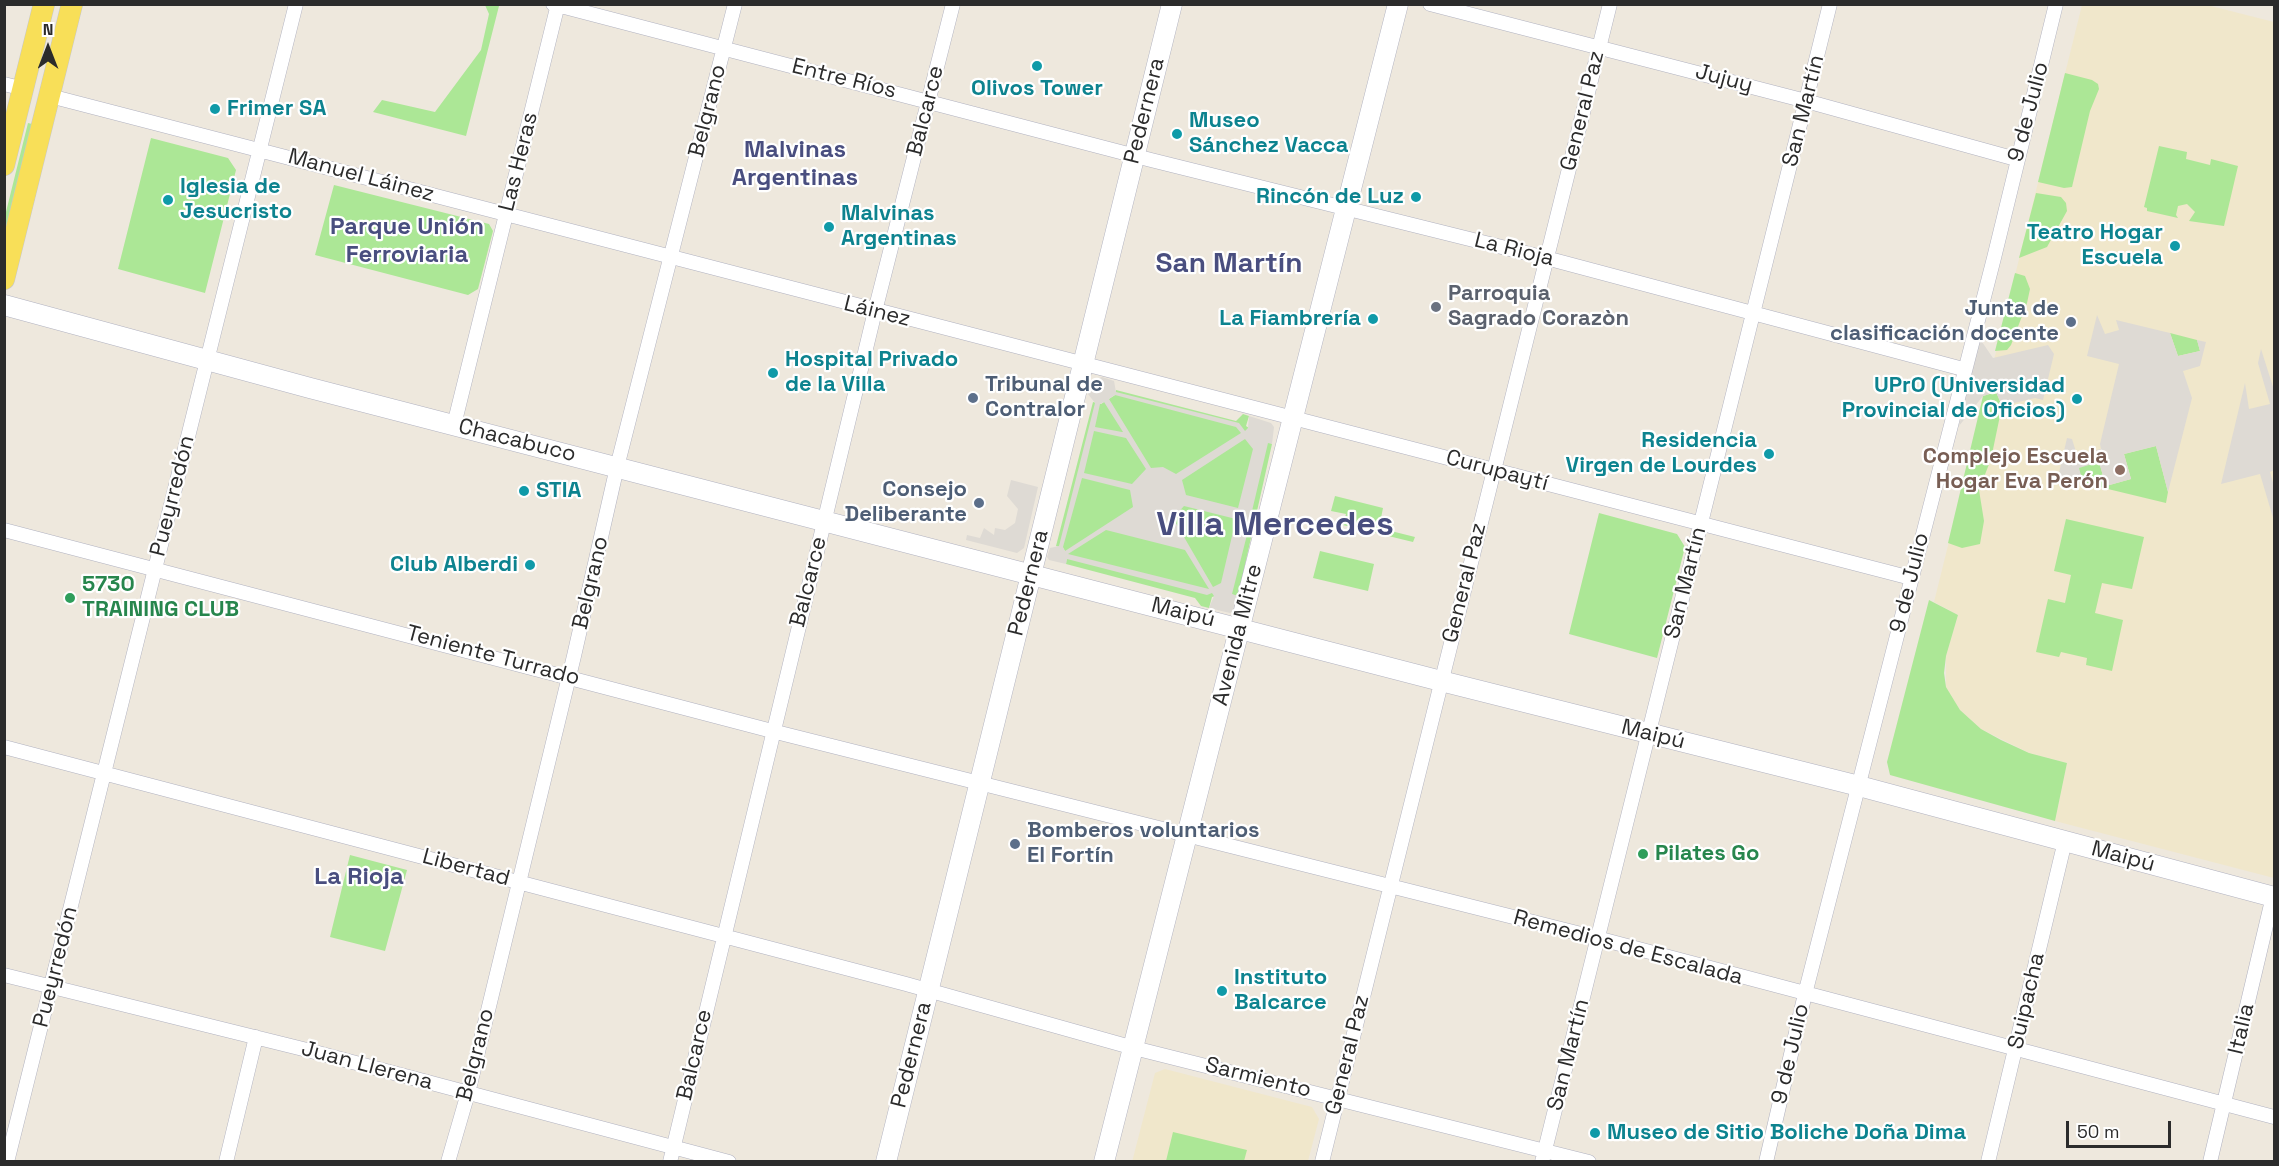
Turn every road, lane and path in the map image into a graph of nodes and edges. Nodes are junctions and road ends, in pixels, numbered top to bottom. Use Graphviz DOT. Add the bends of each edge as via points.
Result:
graph roads {
  1 [pos="44,4"];
  2 [pos="72,4"];
  3 [pos="296,4"];
  4 [pos="735,4"];
  5 [pos="953,4"];
  6 [pos="1172,4"];
  7 [pos="1398,4"];
  8 [pos="1430,4"];
  9 [pos="1610,4"];
  10 [pos="1830,4"];
  11 [pos="2056,4"];
  12 [pos="556,5"];
  13 [pos="1599,47"];
  14 [pos="723,49"];
  15 [pos="14,86"];
  16 [pos="50,96"];
  17 [pos="929,100"];
  18 [pos="1806,101"];
  19 [pos="260,150"];
  20 [pos="1134,155"];
  21 [pos="2016,159"];
  22 [pos="4,165"];
  23 [pos="1346,209"];
  24 [pos="506,215"];
  25 [pos="672,258"];
  26 [pos="1546,258"];
  27 [pos="4,279"];
  28 [pos="4,304"];
  29 [pos="875,311"];
  30 [pos="1753,314"];
  31 [pos="207,359"];
  32 [pos="1083,365"];
  33 [pos="1964,369"];
  34 [pos="1293,418"];
  35 [pos="454,425"];
  36 [pos="617,467"];
  37 [pos="1493,470"];
  38 [pos="824,520"];
  39 [pos="1701,525"];
  40 [pos="4,530"];
  41 [pos="155,568"];
  42 [pos="1031,575"];
  43 [pos="1911,578"];
  44 [pos="1240,627"];
  45 [pos="568,676"];
  46 [pos="1441,681"];
  47 [pos="772,731"];
  48 [pos="1649,734"];
  49 [pos="4,747"];
  50 [pos="105,773"];
  51 [pos="981,782"];
  52 [pos="1859,786"];
  53 [pos="1188,837"];
  54 [pos="2065,841"];
  55 [pos="518,882"];
  56 [pos="1390,887"];
  57 [pos="2274,897"];
  58 [pos="722,936"];
  59 [pos="1597,938"];
  60 [pos="4,975"];
  61 [pos="51,987"];
  62 [pos="928,990"];
  63 [pos="1805,994"];
  64 [pos="256,1037"];
  65 [pos="1134,1048"];
  66 [pos="2016,1049"];
  67 [pos="468,1093"];
  68 [pos="1338,1098"];
  69 [pos="2224,1105"];
  70 [pos="2274,1118"];
  71 [pos="674,1147"];
  72 [pos="1544,1156"];
  73 [pos="7,1161"];
  74 [pos="226,1161"];
  75 [pos="448,1161"];
  76 [pos="670,1161"];
  77 [pos="729,1161"];
  78 [pos="886,1161"];
  79 [pos="1104,1161"];
  80 [pos="1322,1161"];
  81 [pos="1589,1161"];
  82 [pos="1766,1161"];
  83 [pos="1988,1161"];
  84 [pos="2210,1161"];
  1 -- 15 [label="main road"];
  2 -- 16 [label="main road"];
  3 -- 19 [label="street, Pueyrredón"];
  4 -- 14 [label="street, Belgrano"];
  5 -- 17 [label="street, Balcarce"];
  6 -- 20 [label="street, Pedernera"];
  7 -- 23 [label="street, Avenida Mitre"];
  8 -- 13 [label="street, Jujuy"];
  9 -- 13 [label="street, General Paz"];
  10 -- 18 [label="street, San Martín"];
  11 -- 21 [label="street, 9 de Julio"];
  12 -- 14 [label="street, Entre Ríos"];
  12 -- 24 [label="street, Las Heras"];
  13 -- 18 [label="street, Jujuy"];
  13 -- 26 [label="street, General Paz"];
  14 -- 17 [label="street, Entre Ríos"];
  14 -- 25 [label="street, Belgrano"];
  15 -- 16 [label="street"];
  15 -- 22 [label="main road"];
  16 -- 19 [label="street, Manuel Láinez"];
  16 -- 27 [label="main road"];
  17 -- 20 [label="street, Entre Ríos"];
  17 -- 29 [label="street, Balcarce"];
  18 -- 21 [label="street, Jujuy"];
  18 -- 30 [label="street, San Martín"];
  19 -- 24 [label="street, Manuel Láinez"];
  19 -- 31 [label="street, Pueyrredón"];
  20 -- 23 [label="street, La Rioja"];
  20 -- 32 [label="street, Pedernera"];
  21 -- 33 [label="street, 9 de Julio"];
  23 -- 26 [label="street, La Rioja"];
  23 -- 34 [label="street, Avenida Mitre"];
  24 -- 25 [label="street, Manuel Láinez"];
  24 -- 35 [label="street, Las Heras"];
  25 -- 29 [label="street, Láinez"];
  25 -- 36 [label="street, Belgrano"];
  26 -- 30 [label="street, La Rioja"];
  26 -- 37 [label="street, General Paz"];
  28 -- 31 [label="street, Chacabuco"];
  29 -- 32 [label="street, Láinez"];
  29 -- 38 [label="street, Balcarce"];
  30 -- 33 [label="street, La Rioja"];
  30 -- 39 [label="street, San Martín"];
  31 -- 35 [label="street, Chacabuco"];
  31 -- 41 [label="street, Pueyrredón"];
  32 -- 34 [label="street, Curupaytí"];
  32 -- 42 [label="street, Pedernera"];
  33 -- 43 [label="street, 9 de Julio"];
  34 -- 37 [label="street, Curupaytí"];
  34 -- 44 [label="street, Avenida Mitre"];
  35 -- 36 [label="street, Chacabuco"];
  36 -- 38 [label="street, Chacabuco"];
  36 -- 45 [label="street, Belgrano"];
  37 -- 39 [label="street, Curupaytí"];
  37 -- 46 [label="street, General Paz"];
  38 -- 42 [label="street, Chacabuco"];
  38 -- 47 [label="street, Balcarce"];
  39 -- 43 [label="street, Curupaytí"];
  39 -- 48 [label="street, San Martín"];
  40 -- 41 [label="street, Teniente Turrado"];
  41 -- 45 [label="street, Teniente Turrado"];
  41 -- 50 [label="street, Pueyrredón"];
  42 -- 44 [label="street, Maipú"];
  42 -- 51 [label="street, Pedernera"];
  43 -- 52 [label="street, 9 de Julio"];
  44 -- 46 [label="street, Maipú"];
  44 -- 53 [label="street, Avenida Mitre"];
  45 -- 47 [label="street, Teniente Turrado"];
  45 -- 55 [label="street, Belgrano"];
  46 -- 48 [label="street, Maipú"];
  46 -- 56 [label="street, General Paz"];
  47 -- 51 [label="street, Teniente Turrado"];
  47 -- 58 [label="street, Balcarce"];
  48 -- 52 [label="street, Maipú"];
  48 -- 59 [label="street, San Martín"];
  49 -- 50 [label="street, Libertad"];
  50 -- 55 [label="street, Libertad"];
  50 -- 61 [label="street, Pueyrredón"];
  51 -- 53 [label="street, Remedios de Escalada"];
  51 -- 62 [label="street, Pedernera"];
  52 -- 54 [label="street, Maipú"];
  52 -- 63 [label="street, 9 de Julio"];
  53 -- 56 [label="street, Remedios de Escalada"];
  53 -- 65 [label="street, Avenida Mitre"];
  54 -- 57 [label="street, Maipú"];
  54 -- 66 [label="street, Suipacha"];
  55 -- 58 [label="street, Libertad"];
  55 -- 67 [label="street, Belgrano"];
  56 -- 59 [label="street, Remedios de Escalada"];
  56 -- 68 [label="street, General Paz"];
  57 -- 69 [label="street, Italia"];
  58 -- 62 [label="street, Libertad"];
  58 -- 71 [label="street, Balcarce"];
  59 -- 63 [label="street, Remedios de Escalada"];
  59 -- 72 [label="street, San Martín"];
  60 -- 61 [label="street, Juan Llerena"];
  61 -- 64 [label="street, Juan Llerena"];
  61 -- 73 [label="street, Pueyrredón"];
  62 -- 65 [label="street, Sarmiento"];
  62 -- 78 [label="street, Pedernera"];
  63 -- 66 [label="street, Remedios de Escalada"];
  63 -- 82 [label="street, 9 de Julio"];
  64 -- 67 [label="street, Juan Llerena"];
  64 -- 74 [label="street"];
  65 -- 68 [label="street, Sarmiento"];
  65 -- 79 [label="street, Avenida Mitre"];
  66 -- 69 [label="street, Remedios de Escalada"];
  66 -- 83 [label="street, Suipacha"];
  67 -- 71 [label="street, Juan Llerena"];
  67 -- 75 [label="street, Belgrano"];
  68 -- 72 [label="street, Sarmiento"];
  68 -- 80 [label="street, General Paz"];
  69 -- 70 [label="street, Remedios de Escalada"];
  69 -- 84 [label="street, Italia"];
  71 -- 76 [label="street, Balcarce"];
  71 -- 77 [label="street, Juan Llerena"];
  72 -- 81 [label="street, Sarmiento"];
}
